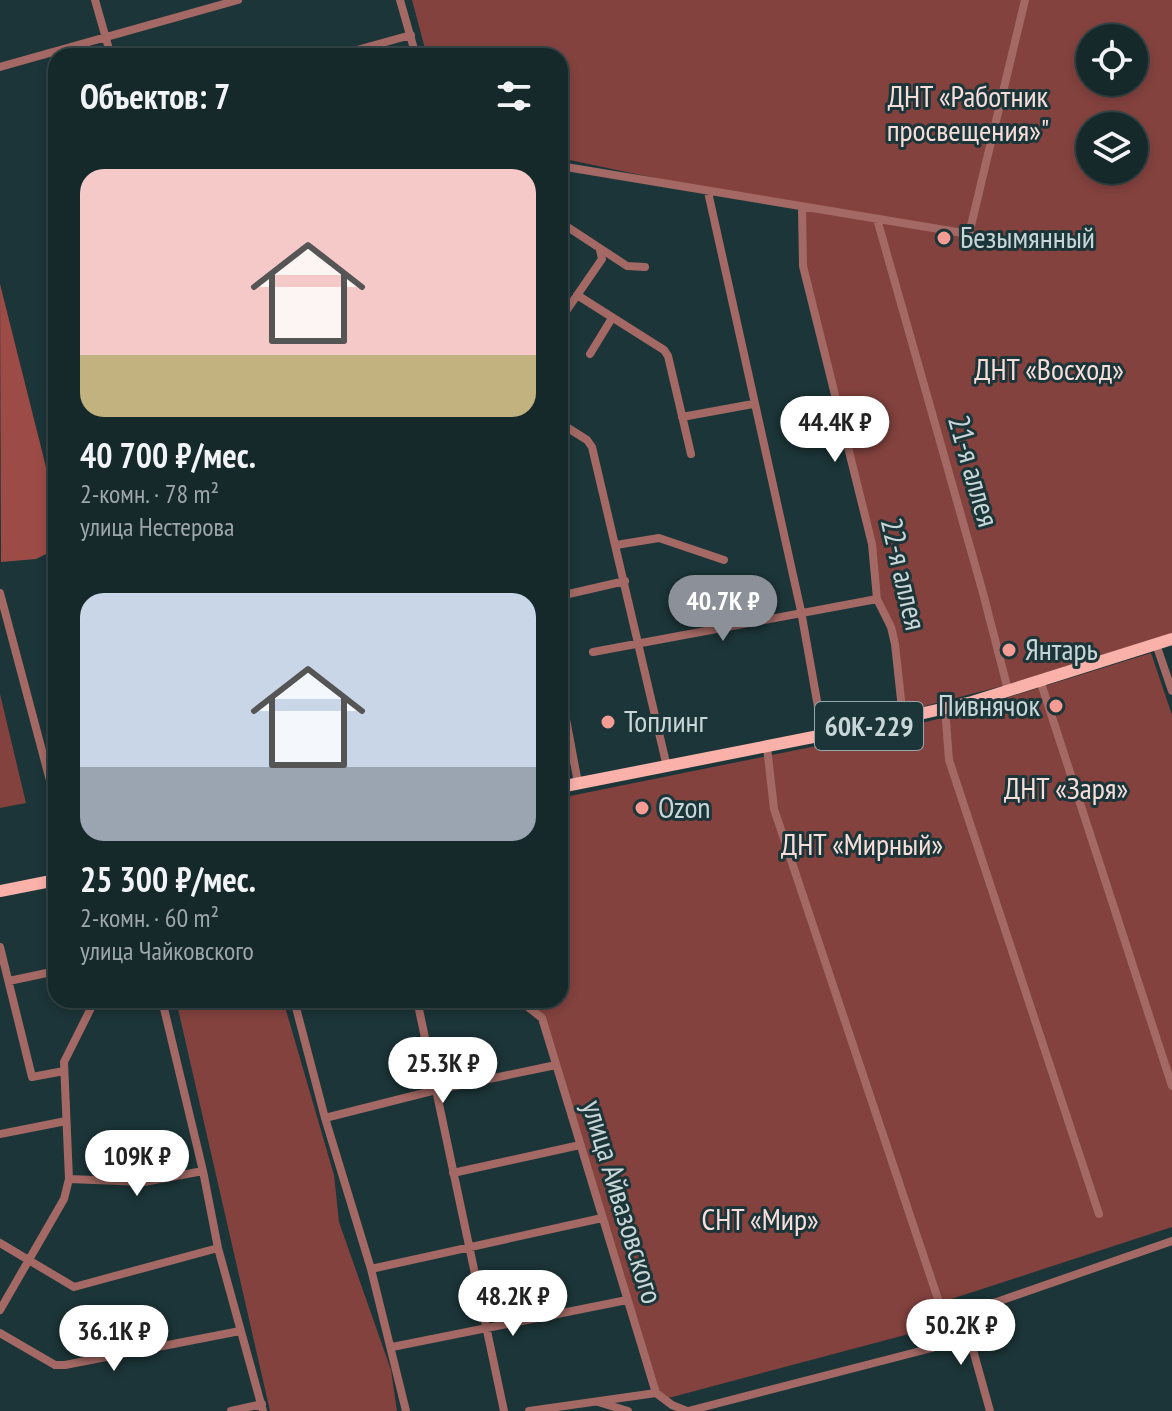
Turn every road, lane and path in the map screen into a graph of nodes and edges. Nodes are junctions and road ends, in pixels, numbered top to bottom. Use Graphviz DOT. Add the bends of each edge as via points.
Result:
graph roads {
  1 [pos="95,0"];
  2 [pos="238,0"];
  3 [pos="400,0"];
  4 [pos="1025,0"];
  5 [pos="411,35"];
  6 [pos="105,37"];
  7 [pos="66,48"];
  8 [pos="108,48"];
  9 [pos="364,48"];
  10 [pos="414,48"];
  11 [pos="48,53"];
  12 [pos="0,67"];
  13 [pos="568,167"];
  14 [pos="708,192"];
  15 [pos="802,207"];
  16 [pos="877,219"];
  17 [pos="568,228"];
  18 [pos="600,250"];
  19 [pos="645,267"];
  20 [pos="577,295"];
  21 [pos="568,308"];
  22 [pos="612,318"];
  23 [pos="590,354"];
  24 [pos="753,404"];
  25 [pos="682,417"];
  26 [pos="568,428"];
  27 [pos="691,454"];
  28 [pos="616,545"];
  29 [pos="724,560"];
  30 [pos="625,581"];
  31 [pos="0,593"];
  32 [pos="568,594"];
  33 [pos="877,599"];
  34 [pos="801,611"];
  35 [pos="1172,639"];
  36 [pos="638,643"];
  37 [pos="1156,644"];
  38 [pos="593,652"];
  39 [pos="1040,680"];
  40 [pos="1008,690"];
  41 [pos="1172,691"];
  42 [pos="945,708"];
  43 [pos="903,718"];
  44 [pos="568,730"];
  45 [pos="823,735"];
  46 [pos="767,747"];
  47 [pos="667,767"];
  48 [pos="48,773"];
  49 [pos="578,783"];
  50 [pos="568,785"];
  51 [pos="48,882"];
  52 [pos="0,891"];
  53 [pos="0,947"];
  54 [pos="48,973"];
  55 [pos="9,981"];
  56 [pos="91,1008"];
  57 [pos="164,1008"];
  58 [pos="295,1008"];
  59 [pos="419,1008"];
  60 [pos="529,1008"];
  61 [pos="556,1065"];
  62 [pos="64,1071"];
  63 [pos="1172,1086"];
  64 [pos="436,1090"];
  65 [pos="325,1118"];
  66 [pos="66,1121"];
  67 [pos="0,1134"];
  68 [pos="580,1145"];
  69 [pos="203,1171"];
  70 [pos="453,1173"];
  71 [pos="69,1179"];
  72 [pos="1099,1214"];
  73 [pos="602,1218"];
  74 [pos="1172,1241"];
  75 [pos="0,1243"];
  76 [pos="468,1247"];
  77 [pos="218,1248"];
  78 [pos="29,1260"];
  79 [pos="371,1269"];
  80 [pos="627,1300"];
  81 [pos="0,1310"];
  82 [pos="963,1314"];
  83 [pos="945,1320"];
  84 [pos="485,1327"];
  85 [pos="240,1331"];
  86 [pos="0,1333"];
  87 [pos="970,1336"];
  88 [pos="392,1347"];
  89 [pos="932,1348"];
  90 [pos="656,1393"];
  91 [pos="595,1401"];
  92 [pos="262,1407"];
  93 [pos="231,1411"];
  94 [pos="406,1411"];
  95 [pos="504,1411"];
  96 [pos="529,1411"];
  97 [pos="628,1411"];
  98 [pos="688,1411"];
  99 [pos="990,1411"];
  1 -- 6 [label="street"];
  2 -- 6 [label="street"];
  3 -- 5 [label="street"];
  4 -- 16 [label="street" via="969,234"];
  5 -- 9 [label="street"];
  5 -- 10 [label="street"];
  6 -- 7 [label="street"];
  6 -- 8 [label="street"];
  11 -- 12 [label="street"];
  13 -- 14 [label="street"];
  14 -- 15 [label="street"];
  14 -- 24 [label="street"];
  15 -- 16 [label="street"];
  15 -- 33 [label="street, 22-я аллея" via="803,266 872,544"];
  16 -- 40 [label="street, 21-я аллея"];
  17 -- 18 [label="street"];
  18 -- 19 [label="street" via="627,266"];
  18 -- 20 [label="street" via="602,259"];
  20 -- 21 [label="street"];
  20 -- 22 [label="street"];
  22 -- 23 [label="street"];
  22 -- 25 [label="street" via="664,350"];
  24 -- 25 [label="street"];
  24 -- 34 [label="street"];
  25 -- 27 [label="street"];
  26 -- 28 [label="street" via="592,447"];
  28 -- 29 [label="street" via="659,538"];
  28 -- 30 [label="street"];
  30 -- 32 [label="street"];
  30 -- 36 [label="street"];
  31 -- 48 [label="street"];
  33 -- 34 [label="street"];
  33 -- 43 [label="street, 22-я аллея" via="895,644"];
  34 -- 36 [label="street"];
  34 -- 45 [label="street"];
  35 -- 37 [label="main road, 60К-229"];
  36 -- 38 [label="street"];
  36 -- 47 [label="street"];
  37 -- 39 [label="main road, 60К-229"];
  37 -- 41 [label="street"];
  39 -- 40 [label="main road, 60К-229"];
  39 -- 63 [label="street"];
  40 -- 42 [label="main road, 60К-229"];
  42 -- 43 [label="main road, 60К-229"];
  42 -- 72 [label="street" via="949,760"];
  43 -- 45 [label="main road, 60К-229"];
  44 -- 49 [label="street"];
  45 -- 46 [label="main road, 60К-229"];
  46 -- 47 [label="main road, 60К-229"];
  46 -- 83 [label="street" via="774,809"];
  47 -- 49 [label="main road, 60К-229"];
  49 -- 50 [label="main road, 60К-229"];
  51 -- 52 [label="main road"];
  53 -- 55 [label="street"];
  54 -- 55 [label="street"];
  55 -- 62 [label="street" via="32,1077"];
  56 -- 62 [label="street"];
  57 -- 69 [label="street"];
  58 -- 65 [label="street"];
  59 -- 64 [label="street"];
  60 -- 61 [label="street, улица Айвазовского" via="542,1018"];
  61 -- 64 [label="street"];
  61 -- 68 [label="street, улица Айвазовского"];
  62 -- 66 [label="street"];
  64 -- 65 [label="street"];
  64 -- 70 [label="street"];
  65 -- 79 [label="street"];
  66 -- 67 [label="street"];
  66 -- 71 [label="street"];
  68 -- 70 [label="street"];
  68 -- 73 [label="street, улица Айвазовского"];
  69 -- 71 [label="street" via="144,1182"];
  69 -- 77 [label="street"];
  70 -- 76 [label="street"];
  71 -- 78 [label="street" via="64,1199"];
  73 -- 76 [label="street"];
  73 -- 80 [label="street, улица Айвазовского"];
  74 -- 82 [label="street"];
  75 -- 78 [label="street"];
  76 -- 79 [label="street"];
  76 -- 84 [label="street"];
  77 -- 78 [label="street" via="74,1287"];
  77 -- 85 [label="street"];
  78 -- 81 [label="street"];
  79 -- 88 [label="street"];
  80 -- 84 [label="street"];
  80 -- 90 [label="street, улица Айвазовского"];
  82 -- 83 [label="street"];
  82 -- 87 [label="street"];
  83 -- 89 [label="street"];
  84 -- 88 [label="street"];
  84 -- 95 [label="street"];
  85 -- 86 [label="street" via="65,1365 55,1365"];
  85 -- 92 [label="street"];
  87 -- 89 [label="street"];
  87 -- 99 [label="street"];
  88 -- 94 [label="street"];
  89 -- 98 [label="street"];
  90 -- 91 [label="street"];
  90 -- 98 [label="street"];
  91 -- 96 [label="street"];
  91 -- 97 [label="street"];
  92 -- 93 [label="street"];
}
